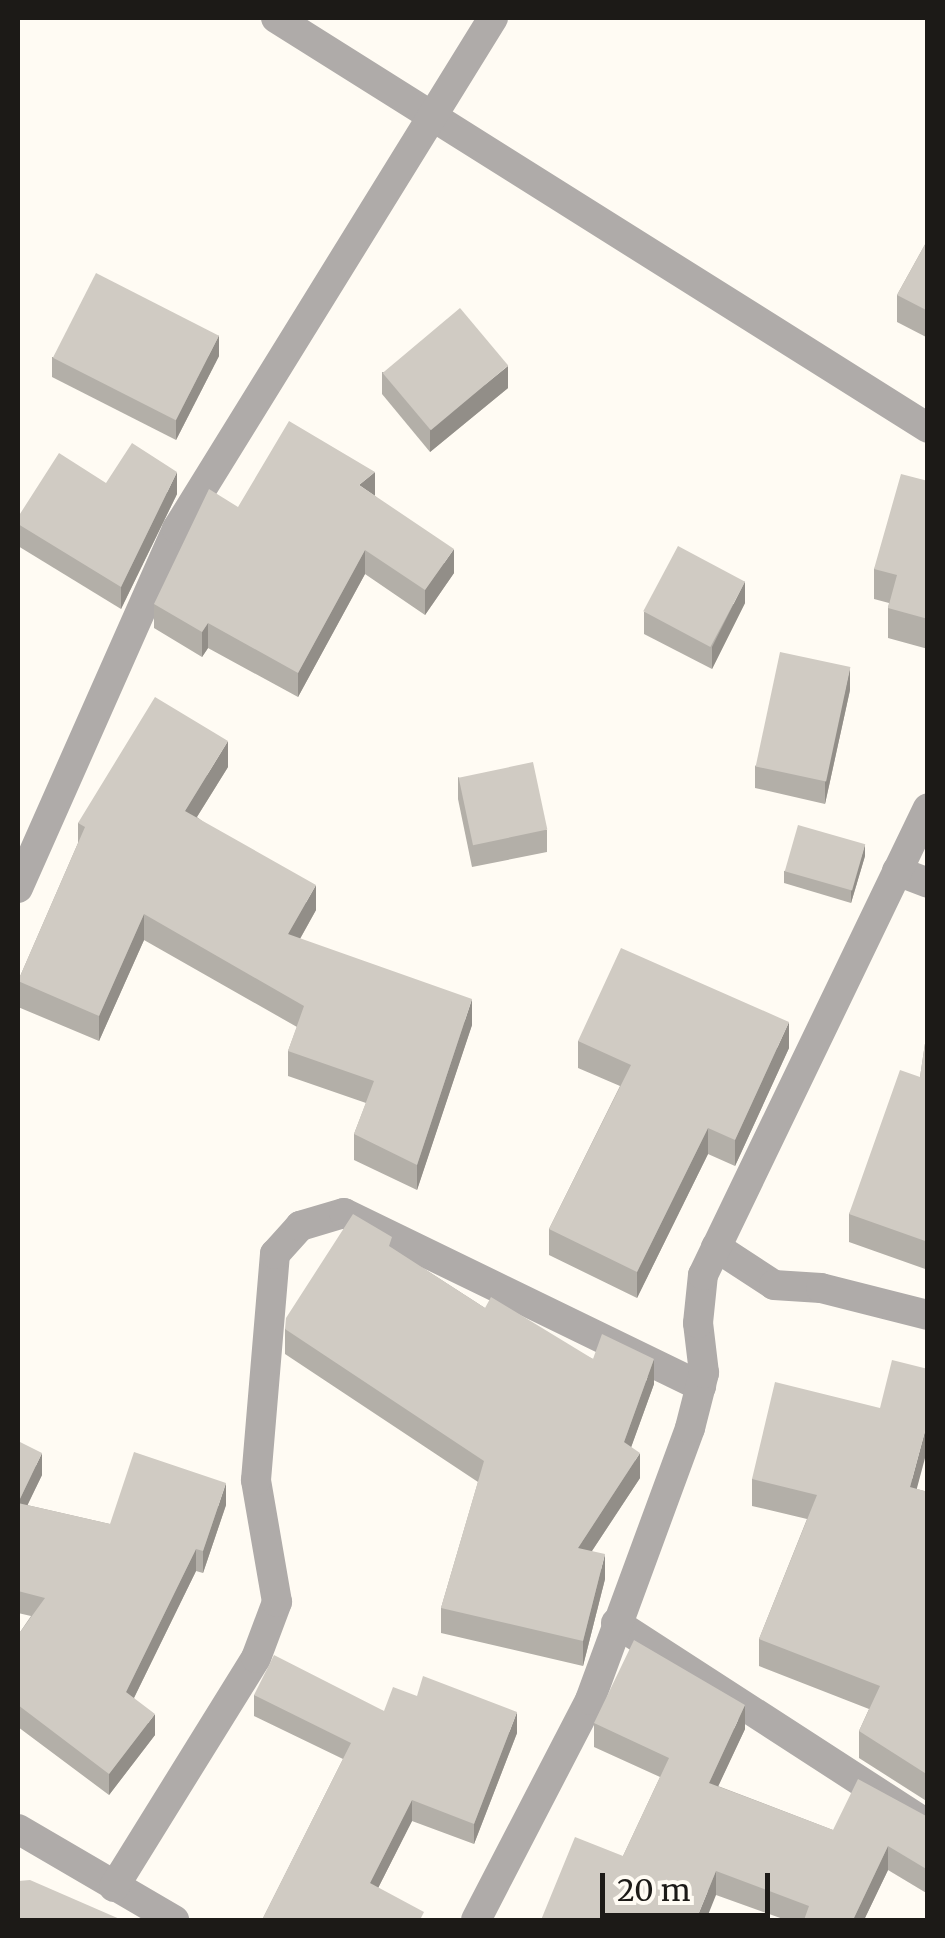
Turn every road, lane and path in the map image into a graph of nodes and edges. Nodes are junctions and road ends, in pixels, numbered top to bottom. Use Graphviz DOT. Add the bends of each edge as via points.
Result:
graph roads {
  1 [pos="276,18"];
  2 [pos="494,18"];
  3 [pos="431,120"];
  4 [pos="928,428"];
  5 [pos="928,808"];
  6 [pos="898,871"];
  7 [pos="928,884"];
  8 [pos="18,888"];
  9 [pos="716,1247"];
  10 [pos="928,1315"];
  11 [pos="701,1386"];
  12 [pos="616,1623"];
  13 [pos="928,1825"];
  14 [pos="18,1828"];
  15 [pos="114,1887"];
  16 [pos="174,1920"];
  17 [pos="476,1920"];
  1 -- 3 [label="street"];
  2 -- 3 [label="street"];
  3 -- 4 [label="street"];
  3 -- 8 [label="street" via="177,529"];
  5 -- 6 [label="street"];
  6 -- 7 [label="street"];
  6 -- 9 [label="street"];
  9 -- 10 [label="street" via="774,1285 822,1288"];
  9 -- 11 [label="street" via="702,1291"];
  11 -- 12 [label="street"];
  11 -- 15 [label="street" via="344,1213 300,1226 275,1254 256,1480 277,1602 256,1658"];
  12 -- 13 [label="street"];
  12 -- 17 [label="street" via="590,1700"];
  14 -- 15 [label="street"];
  15 -- 16 [label="street"];
}
